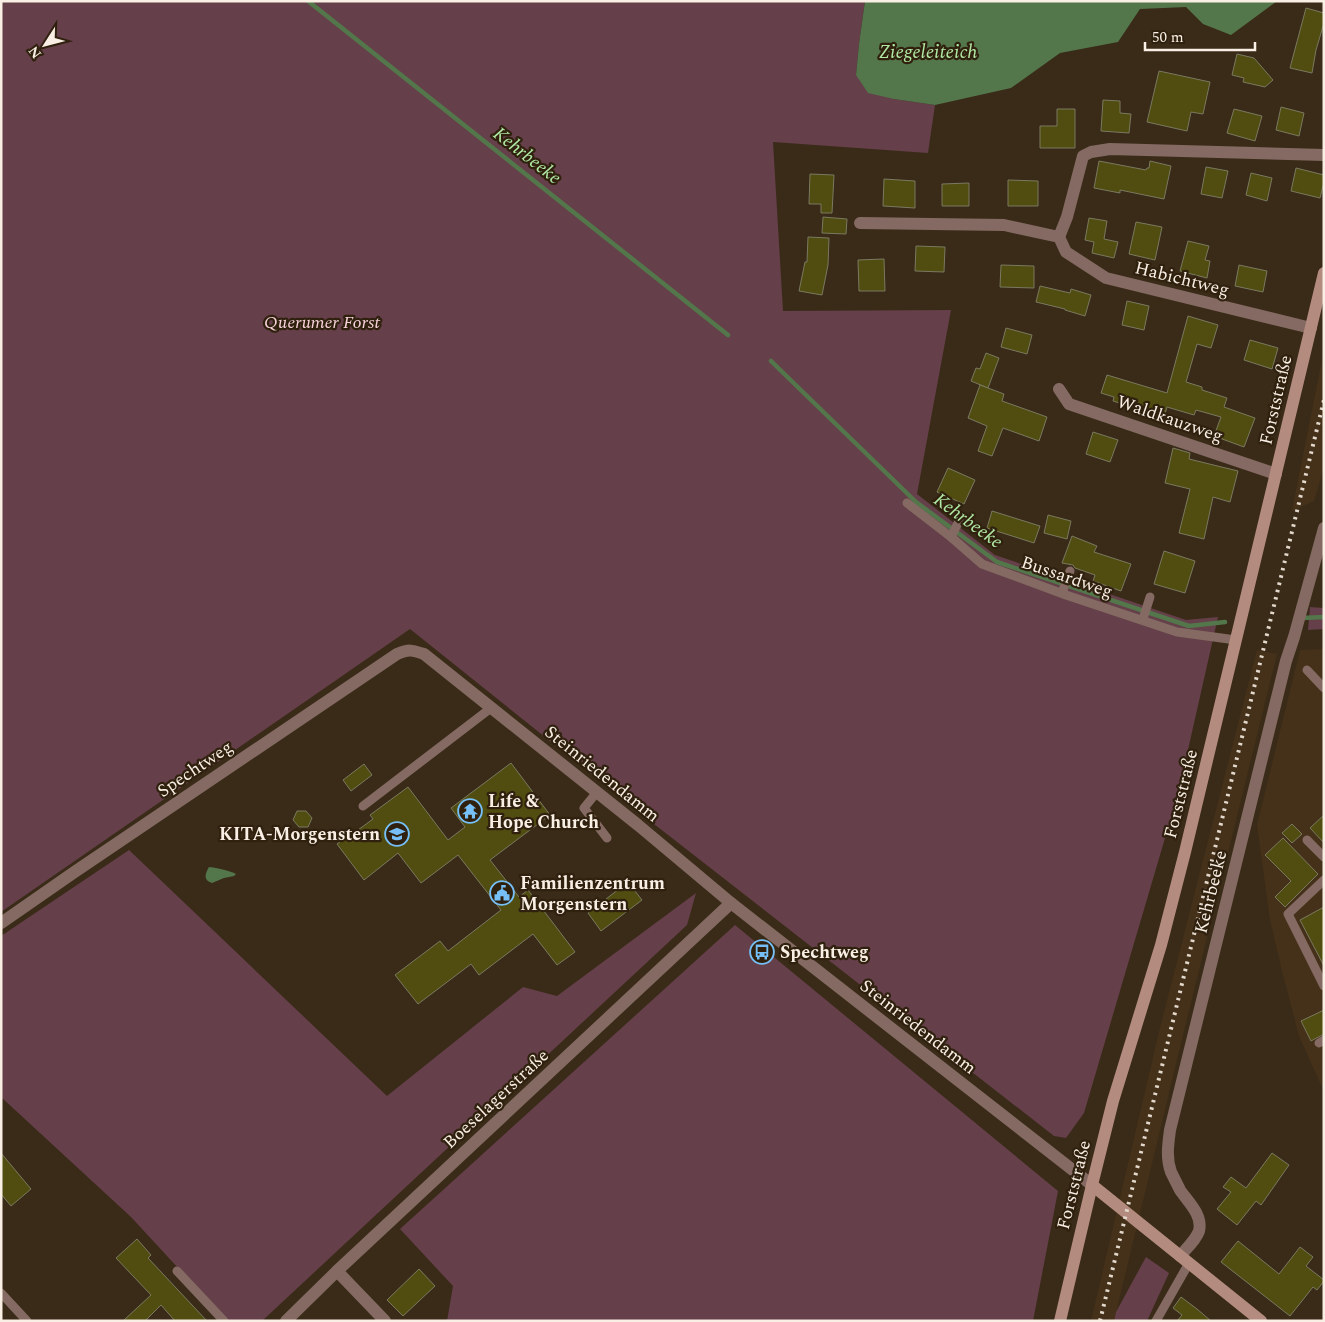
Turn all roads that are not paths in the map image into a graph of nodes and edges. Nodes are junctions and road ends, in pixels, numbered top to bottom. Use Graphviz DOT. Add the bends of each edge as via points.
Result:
graph roads {
  1 [pos="1324,156"];
  2 [pos="860,223"];
  3 [pos="1060,238"];
  4 [pos="1324,272"];
  5 [pos="1311,328"];
  6 [pos="1059,389"];
  7 [pos="1276,474"];
  8 [pos="907,503"];
  9 [pos="961,518"];
  10 [pos="1324,528"];
  11 [pos="951,537"];
  12 [pos="1070,571"];
  13 [pos="1062,593"];
  14 [pos="1150,597"];
  15 [pos="1143,619"];
  16 [pos="1236,640"];
  17 [pos="412,650"];
  18 [pos="1307,670"];
  19 [pos="1324,688"];
  20 [pos="491,708"];
  21 [pos="597,792"];
  22 [pos="363,806"];
  23 [pos="608,838"];
  24 [pos="1307,840"];
  25 [pos="1324,857"];
  26 [pos="1324,880"];
  27 [pos="731,902"];
  28 [pos="1,923"];
  29 [pos="1324,986"];
  30 [pos="1092,1185"];
  31 [pos="1184,1259"];
  32 [pos="177,1271"];
  33 [pos="337,1271"];
  34 [pos="2,1296"];
  35 [pos="27,1321"];
  36 [pos="224,1321"];
  37 [pos="286,1321"];
  38 [pos="385,1321"];
  39 [pos="1060,1321"];
  40 [pos="1156,1321"];
  41 [pos="1261,1321"];
  1 -- 3 [label="street" via="1110,149 1091,152 1083,156"];
  2 -- 3 [label="street" via="1004,225"];
  3 -- 5 [label="street, Habichtweg" via="1066,252 1106,278"];
  4 -- 5 [label="main road, Forststraße"];
  5 -- 7 [label="main road, Forststraße"];
  6 -- 7 [label="street, Waldkauzweg" via="1069,404"];
  7 -- 16 [label="main road, Forststraße"];
  8 -- 11 [label="lane, Bussardweg"];
  9 -- 11 [label="lane"];
  10 -- 31 [label="street, Kehrbeeke" via="1287,655 1170,1130 1168,1163 1180,1191 1195,1212 1199,1226"];
  11 -- 13 [label="lane, Bussardweg" via="982,564"];
  12 -- 13 [label="lane"];
  13 -- 15 [label="lane, Bussardweg"];
  14 -- 15 [label="lane"];
  15 -- 16 [label="lane, Bussardweg" via="1178,632"];
  16 -- 30 [label="main road, Forststraße" via="1164,936 1113,1101"];
  17 -- 20 [label="street, Steinriedendamm" via="424,654"];
  17 -- 28 [label="street, Spechtweg" via="397,654"];
  18 -- 19 [label="lane"];
  20 -- 21 [label="street, Steinriedendamm"];
  20 -- 22 [label="lane"];
  21 -- 23 [label="lane" via="584,808"];
  21 -- 27 [label="street, Steinriedendamm"];
  24 -- 25 [label="lane"];
  26 -- 29 [label="lane" via="1288,914"];
  27 -- 30 [label="street, Steinriedendamm"];
  27 -- 33 [label="street, Boeselagerstraße"];
  30 -- 31 [label="main road, Steinriedendamm"];
  30 -- 39 [label="main road, Forststraße"];
  31 -- 40 [label="lane"];
  31 -- 41 [label="main road, Steinriedendamm"];
  32 -- 36 [label="lane"];
  33 -- 37 [label="street, Boeselagerstraße"];
  33 -- 38 [label="street"];
  34 -- 35 [label="lane"];
}
